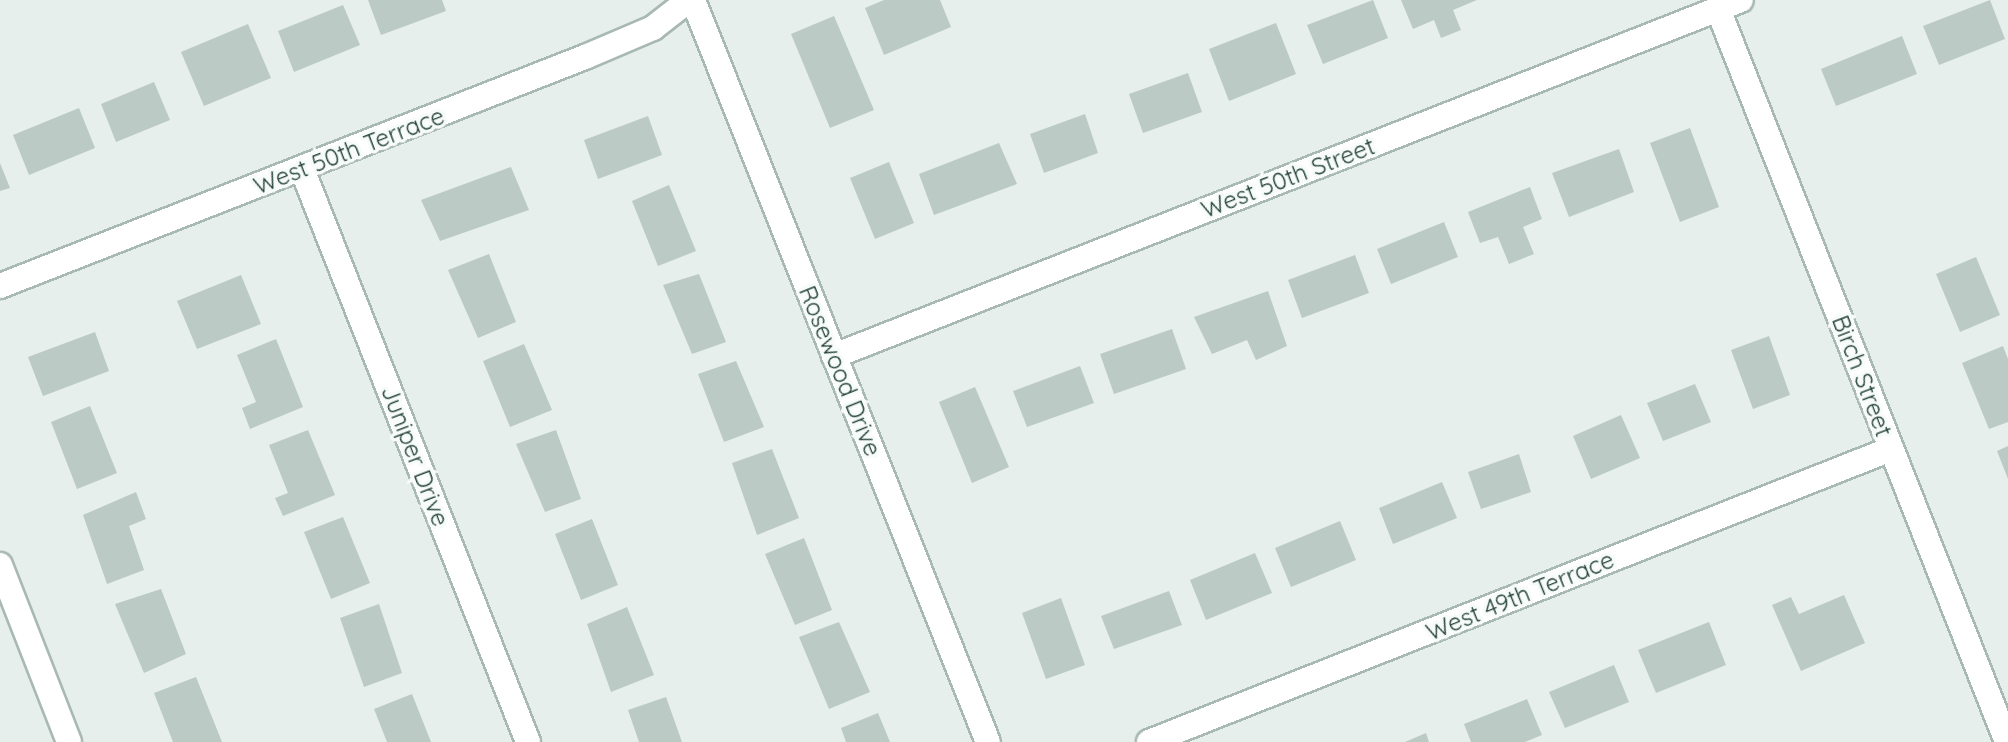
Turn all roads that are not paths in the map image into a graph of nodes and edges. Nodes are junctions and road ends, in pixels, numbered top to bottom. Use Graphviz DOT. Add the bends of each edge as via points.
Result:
graph roads {
  1 [pos="691,0"];
  2 [pos="1741,0"];
  3 [pos="1718,9"];
  4 [pos="302,169"];
  5 [pos="0,286"];
  6 [pos="834,356"];
  7 [pos="1891,449"];
  8 [pos="0,565"];
  9 [pos="1998,685"];
  10 [pos="69,742"];
  11 [pos="528,742"];
  12 [pos="988,742"];
  13 [pos="1149,742"];
  14 [pos="2007,742"];
  1 -- 4 [label="street, West 50th Terrace" via="653,28 599,52"];
  1 -- 6 [label="street, Rosewood Drive"];
  2 -- 3 [label="street, West 50th Street"];
  3 -- 6 [label="street, West 50th Street"];
  3 -- 7 [label="street, Birch Street"];
  4 -- 5 [label="street, West 50th Terrace"];
  4 -- 11 [label="street, Juniper Drive"];
  6 -- 12 [label="street, Rosewood Drive"];
  7 -- 9 [label="street, Birch Street"];
  7 -- 13 [label="street, West 49th Terrace"];
  8 -- 10 [label="street"];
  9 -- 14 [label="street, Birch Street"];
}
